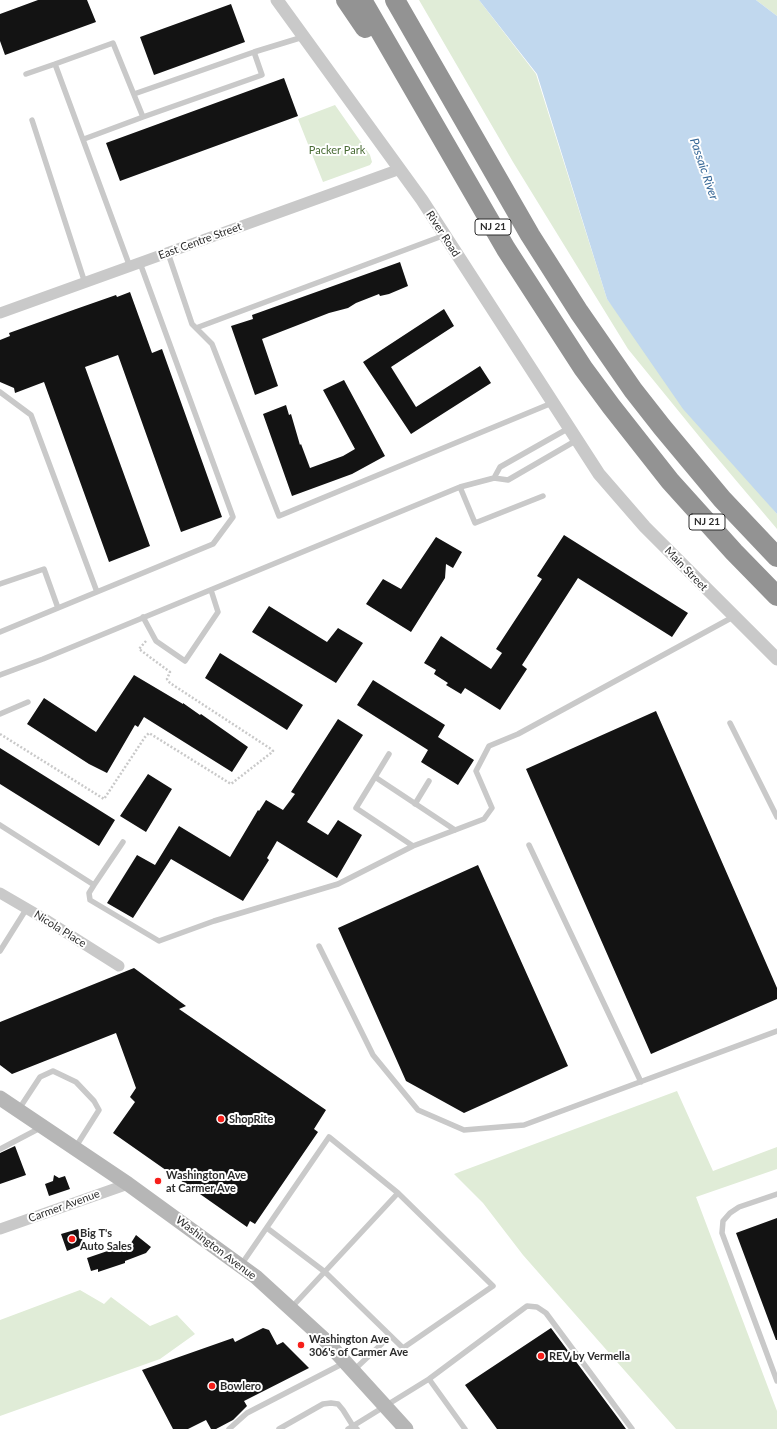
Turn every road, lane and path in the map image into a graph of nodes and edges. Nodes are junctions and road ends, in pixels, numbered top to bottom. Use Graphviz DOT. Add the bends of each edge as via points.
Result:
graph roads {
  1 [pos="278,0"];
  2 [pos="346,0"];
  3 [pos="362,0"];
  4 [pos="395,0"];
  5 [pos="411,0"];
  6 [pos="304,36"];
  7 [pos="254,52"];
  8 [pos="429,60"];
  9 [pos="55,64"];
  10 [pos="26,74"];
  11 [pos="134,94"];
  12 [pos="143,117"];
  13 [pos="32,120"];
  14 [pos="84,139"];
  15 [pos="400,169"];
  16 [pos="482,208"];
  17 [pos="444,235"];
  18 [pos="168,253"];
  19 [pos="140,263"];
  20 [pos="130,267"];
  21 [pos="85,282"];
  22 [pos="0,313"];
  23 [pos="196,328"];
  24 [pos="0,392"];
  25 [pos="552,403"];
  26 [pos="569,428"];
  27 [pos="577,440"];
  28 [pos="600,474"];
  29 [pos="494,478"];
  30 [pos="460,487"];
  31 [pos="542,496"];
  32 [pos="777,557"];
  33 [pos="0,584"];
  34 [pos="210,590"];
  35 [pos="97,592"];
  36 [pos="777,596"];
  37 [pos="58,608"];
  38 [pos="733,617"];
  39 [pos="143,618"];
  40 [pos="0,632"];
  41 [pos="153,635"];
  42 [pos="777,659"];
  43 [pos="0,675"];
  44 [pos="28,702"];
  45 [pos="0,714"];
  46 [pos="730,723"];
  47 [pos="0,734"];
  48 [pos="389,754"];
  49 [pos="375,777"];
  50 [pos="429,780"];
  51 [pos="415,804"];
  52 [pos="777,816"];
  53 [pos="0,825"];
  54 [pos="455,830"];
  55 [pos="123,842"];
  56 [pos="529,845"];
  57 [pos="413,846"];
  58 [pos="94,885"];
  59 [pos="0,893"];
  60 [pos="27,908"];
  61 [pos="320,946"];
  62 [pos="0,951"];
  63 [pos="119,966"];
  64 [pos="777,1032"];
  65 [pos="641,1082"];
  66 [pos="0,1098"];
  67 [pos="18,1110"];
  68 [pos="43,1127"];
  69 [pos="0,1148"];
  70 [pos="75,1148"];
  71 [pos="128,1184"];
  72 [pos="398,1193"];
  73 [pos="777,1194"];
  74 [pos="267,1228"];
  75 [pos="0,1229"];
  76 [pos="241,1265"];
  77 [pos="325,1272"];
  78 [pos="291,1308"];
  79 [pos="390,1336"];
  80 [pos="350,1366"];
  81 [pos="429,1379"];
  82 [pos="777,1381"];
  83 [pos="386,1406"];
  84 [pos="353,1428"];
  85 [pos="229,1429"];
  86 [pos="279,1429"];
  87 [pos="406,1429"];
  88 [pos="465,1429"];
  89 [pos="632,1429"];
  1 -- 6 [label="street, River Road"];
  2 -- 16 [label="highway"];
  3 -- 16 [label="highway, NJ 21"];
  4 -- 8 [label="highway, NJ 21"];
  5 -- 8 [label="highway" via="424,24"];
  6 -- 7 [label="lane"];
  6 -- 15 [label="street, River Road"];
  7 -- 11 [label="lane"];
  7 -- 12 [label="lane" via="262,75"];
  8 -- 32 [label="highway, NJ 21" via="530,234 606,352 692,463"];
  9 -- 10 [label="lane"];
  9 -- 11 [label="lane" via="113,42"];
  9 -- 14 [label="lane"];
  11 -- 12 [label="lane"];
  12 -- 14 [label="lane"];
  13 -- 21 [label="lane"];
  14 -- 20 [label="lane"];
  15 -- 17 [label="street, River Road"];
  15 -- 18 [label="street, East Centre Street"];
  16 -- 36 [label="highway, NJ 21" via="547,315 611,406 702,517"];
  17 -- 23 [label="lane"];
  17 -- 25 [label="street, River Road"];
  18 -- 19 [label="street, East Centre Street"];
  18 -- 23 [label="lane" via="192,324"];
  19 -- 20 [label="street, East Centre Street"];
  19 -- 35 [label="lane" via="233,517 213,544"];
  20 -- 21 [label="street, East Centre Street"];
  21 -- 22 [label="street, East Centre Street"];
  23 -- 25 [label="lane" via="212,344 279,516"];
  24 -- 35 [label="lane" via="31,415"];
  25 -- 26 [label="street, River Road"];
  26 -- 27 [label="street, River Road"];
  26 -- 29 [label="lane" via="500,467"];
  27 -- 28 [label="street, River Road"];
  27 -- 29 [label="lane" via="508,480"];
  28 -- 38 [label="street, Main Street" via="644,527"];
  29 -- 30 [label="lane"];
  30 -- 31 [label="lane" via="475,523"];
  30 -- 34 [label="lane"];
  33 -- 37 [label="lane" via="44,569"];
  34 -- 39 [label="lane"];
  34 -- 41 [label="lane" via="218,612 185,661 156,641"];
  35 -- 37 [label="lane"];
  37 -- 40 [label="lane"];
  38 -- 42 [label="street, Main Street"];
  38 -- 54 [label="lane" via="518,734 489,746 476,771 492,808 484,819"];
  39 -- 41 [label="lane"];
  39 -- 43 [label="lane"];
  41 -- 47 [label="path" via="139,649 170,672 167,680 272,750 232,784 149,733 106,797 102,799"];
  44 -- 45 [label="lane"];
  46 -- 52 [label="lane"];
  48 -- 49 [label="lane"];
  49 -- 51 [label="lane"];
  49 -- 57 [label="lane" via="356,808"];
  50 -- 51 [label="lane"];
  51 -- 54 [label="lane"];
  53 -- 58 [label="lane"];
  54 -- 57 [label="lane"];
  55 -- 58 [label="lane"];
  56 -- 65 [label="lane"];
  57 -- 58 [label="lane" via="338,884 214,921 160,941 90,900 89,893"];
  59 -- 60 [label="street, Nicola Place"];
  60 -- 62 [label="lane"];
  60 -- 63 [label="street, Nicola Place"];
  61 -- 65 [label="lane" via="373,1056 418,1110 464,1130 524,1125"];
  64 -- 65 [label="lane"];
  66 -- 67 [label="main road, Washington Avenue"];
  67 -- 68 [label="main road, Washington Avenue"];
  67 -- 70 [label="lane" via="40,1077 53,1071 76,1082 99,1110"];
  68 -- 69 [label="lane"];
  68 -- 70 [label="main road, Washington Avenue"];
  70 -- 71 [label="main road, Washington Avenue"];
  71 -- 75 [label="street, Carmer Avenue"];
  71 -- 76 [label="main road, Washington Avenue"];
  72 -- 74 [label="lane" via="329,1137"];
  72 -- 77 [label="lane"];
  72 -- 79 [label="lane" via="493,1286 402,1348"];
  73 -- 82 [label="lane" via="739,1207 723,1221 722,1233"];
  74 -- 76 [label="lane"];
  74 -- 77 [label="lane"];
  76 -- 78 [label="main road, Washington Avenue"];
  77 -- 78 [label="lane"];
  77 -- 79 [label="lane"];
  78 -- 80 [label="main road, Washington Avenue"];
  79 -- 80 [label="lane"];
  80 -- 83 [label="main road, Washington Avenue"];
  80 -- 85 [label="lane" via="247,1413"];
  81 -- 83 [label="lane"];
  81 -- 88 [label="lane"];
  81 -- 89 [label="lane" via="527,1306 537,1307 546,1313"];
  83 -- 84 [label="lane"];
  83 -- 87 [label="main road, Washington Avenue"];
  84 -- 86 [label="lane" via="338,1404 331,1403 324,1404"];
}
